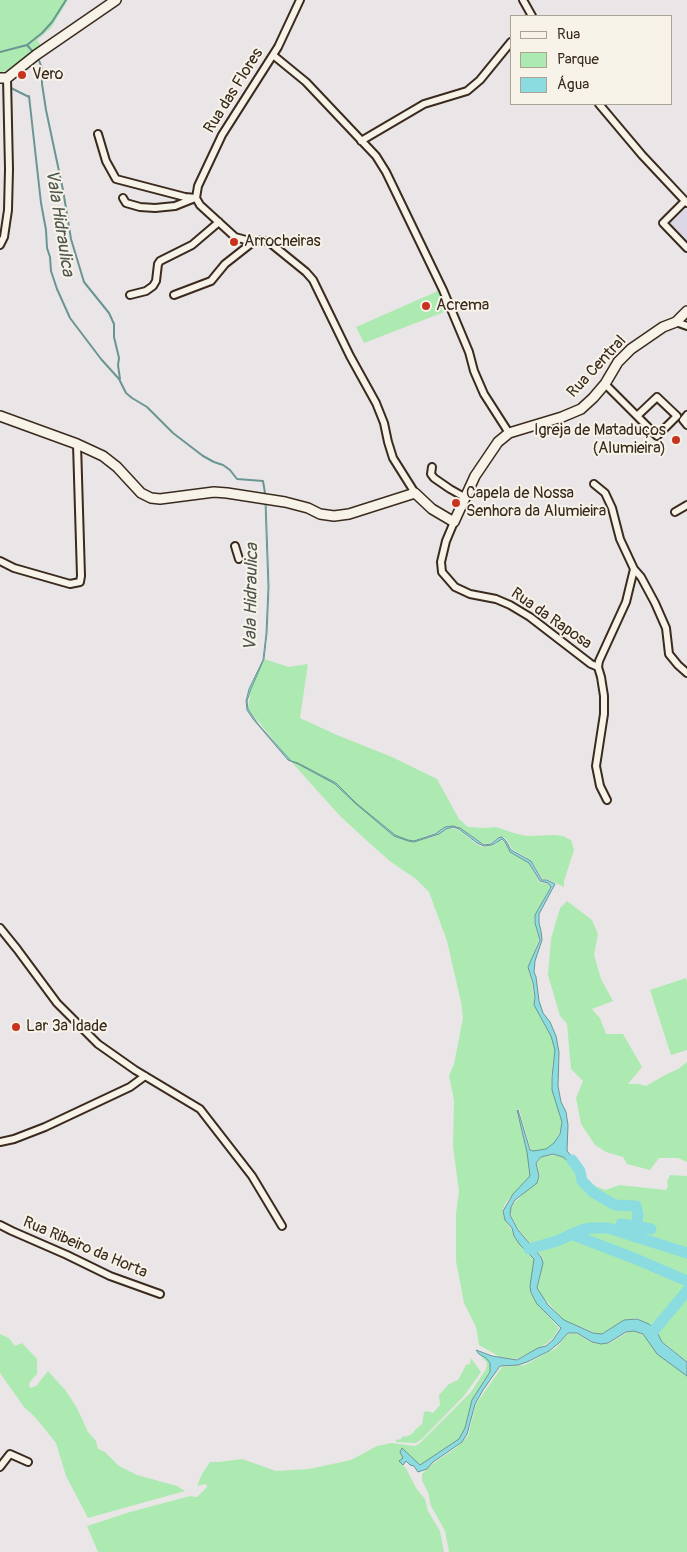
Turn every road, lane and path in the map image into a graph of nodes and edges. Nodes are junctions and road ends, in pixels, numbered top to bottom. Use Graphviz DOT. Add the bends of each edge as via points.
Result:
graph roads {
  1 [pos="116,0"];
  2 [pos="300,0"];
  3 [pos="522,0"];
  4 [pos="530,15"];
  5 [pos="510,43"];
  6 [pos="273,55"];
  7 [pos="3,78"];
  8 [pos="600,105"];
  9 [pos="98,134"];
  10 [pos="361,141"];
  11 [pos="123,198"];
  12 [pos="196,198"];
  13 [pos="686,202"];
  14 [pos="218,222"];
  15 [pos="253,242"];
  16 [pos="0,245"];
  17 [pos="687,248"];
  18 [pos="130,295"];
  19 [pos="174,295"];
  20 [pos="687,312"];
  21 [pos="676,322"];
  22 [pos="687,326"];
  23 [pos="605,384"];
  24 [pos="0,416"];
  25 [pos="637,416"];
  26 [pos="683,419"];
  27 [pos="509,433"];
  28 [pos="77,444"];
  29 [pos="432,467"];
  30 [pos="594,484"];
  31 [pos="415,493"];
  32 [pos="466,498"];
  33 [pos="687,504"];
  34 [pos="675,512"];
  35 [pos="454,522"];
  36 [pos="235,546"];
  37 [pos="240,559"];
  38 [pos="0,561"];
  39 [pos="634,569"];
  40 [pos="598,667"];
  41 [pos="687,672"];
  42 [pos="607,800"];
  43 [pos="0,928"];
  44 [pos="145,1076"];
  45 [pos="0,1142"];
  46 [pos="0,1225"];
  47 [pos="282,1226"];
  48 [pos="160,1294"];
  49 [pos="28,1462"];
  50 [pos="0,1467"];
  1 -- 7 [label="street"];
  2 -- 6 [label="street, Rua das Flores"];
  3 -- 4 [label="street"];
  5 -- 10 [label="street" via="467,91 424,104"];
  6 -- 10 [label="street" via="306,82"];
  6 -- 12 [label="street, Rua das Flores" via="222,135 198,186"];
  7 -- 16 [label="street" via="9,169 8,210"];
  8 -- 13 [label="street"];
  9 -- 12 [label="street" via="106,161 116,179"];
  10 -- 27 [label="street" via="386,172 443,290 484,394"];
  11 -- 12 [label="street" via="126,203 155,208 175,206"];
  12 -- 14 [label="street"];
  13 -- 17 [label="street" via="663,223"];
  14 -- 15 [label="street" via="235,237"];
  14 -- 18 [label="street" via="192,245 160,261 153,286"];
  15 -- 19 [label="street" via="225,264 211,281"];
  15 -- 31 [label="street" via="270,242 313,280 376,402 393,458"];
  20 -- 21 [label="street, Rua Central"];
  21 -- 22 [label="street"];
  21 -- 23 [label="street, Rua Central" via="631,349 618,362"];
  23 -- 25 [label="street"];
  23 -- 27 [label="street, Rua Central" via="581,409"];
  24 -- 28 [label="street"];
  25 -- 26 [label="street" via="657,436"];
  25 -- 26 [label="street" via="657,396"];
  27 -- 32 [label="street, Rua Central" via="498,442 480,469"];
  28 -- 31 [label="street" via="111,462 141,493 151,498 227,493 285,502 334,516"];
  28 -- 38 [label="street" via="80,582 70,584"];
  29 -- 32 [label="street" via="434,478"];
  30 -- 39 [label="street" via="604,493 612,508 620,539"];
  31 -- 35 [label="street" via="432,509"];
  32 -- 35 [label="street, Rua Central"];
  33 -- 34 [label="street"];
  35 -- 40 [label="street, Rua da Raposa" via="441,562 442,572 455,587 510,604"];
  36 -- 37 [label="street"];
  39 -- 40 [label="street, Rua da Raposa" via="626,602"];
  39 -- 41 [label="street" via="666,628 669,654"];
  40 -- 42 [label="street" via="604,714 596,766"];
  43 -- 44 [label="street" via="57,1002 98,1044"];
  44 -- 45 [label="street" via="130,1088 45,1128"];
  44 -- 47 [label="street" via="200,1108 252,1176"];
  46 -- 48 [label="street, Rua Ribeiro da Horta" via="110,1276"];
  49 -- 50 [label="street" via="10,1454"];
}
